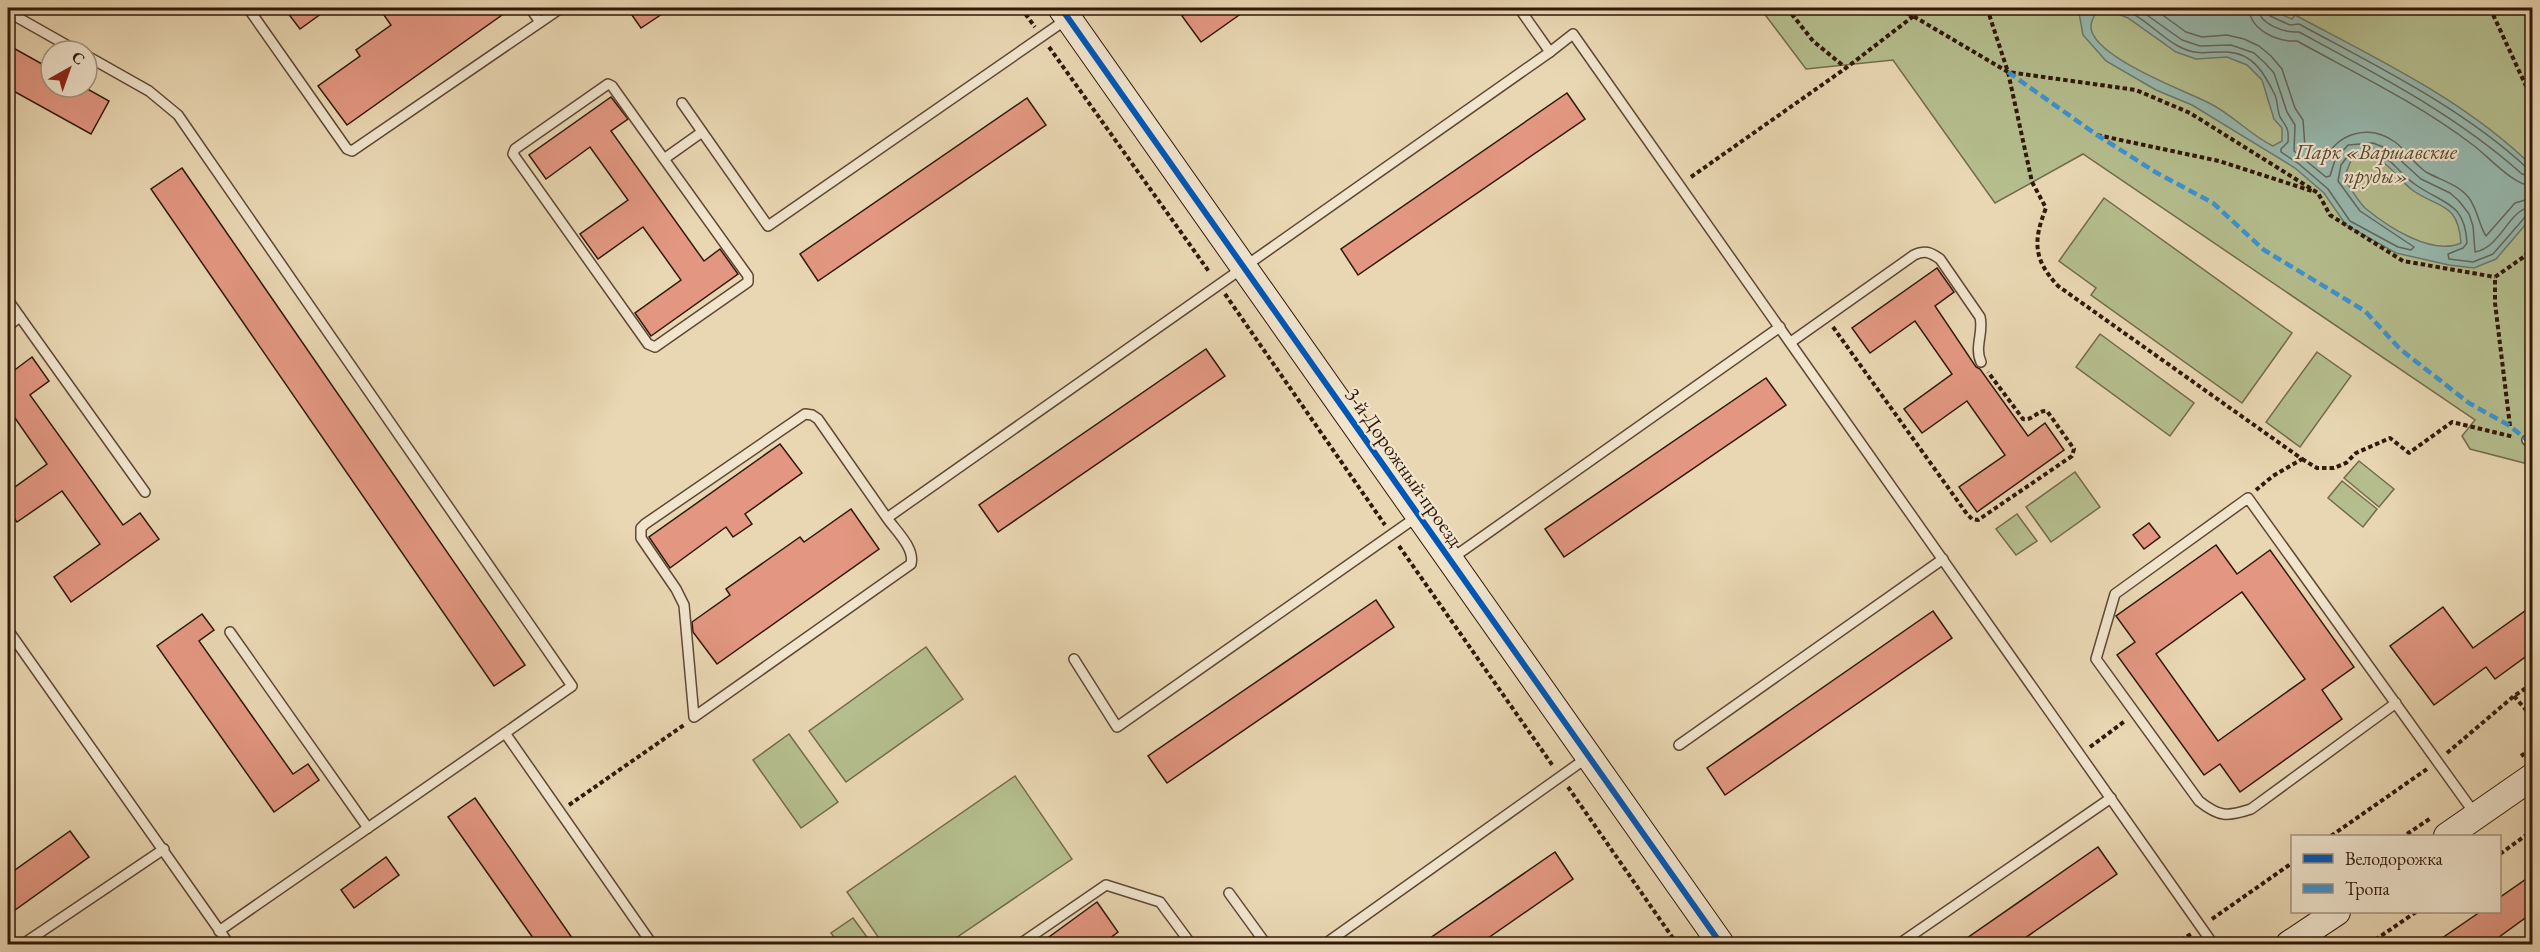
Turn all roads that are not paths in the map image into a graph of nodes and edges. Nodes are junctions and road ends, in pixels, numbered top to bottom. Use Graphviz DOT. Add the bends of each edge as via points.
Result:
graph roads {
  1 [pos="248,8"];
  2 [pos="530,8"];
  3 [pos="561,8"];
  4 [pos="1519,8"];
  5 [pos="8,12"];
  6 [pos="1065,13"];
  7 [pos="540,22"];
  8 [pos="56,39"];
  9 [pos="1550,52"];
  10 [pos="99,64"];
  11 [pos="682,103"];
  12 [pos="702,132"];
  13 [pos="664,159"];
  14 [pos="1245,268"];
  15 [pos="8,300"];
  16 [pos="20,317"];
  17 [pos="8,326"];
  18 [pos="1780,327"];
  19 [pos="1791,342"];
  20 [pos="1981,362"];
  21 [pos="145,492"];
  22 [pos="1418,516"];
  23 [pos="887,518"];
  24 [pos="1942,559"];
  25 [pos="1450,560"];
  26 [pos="8,630"];
  27 [pos="230,632"];
  28 [pos="1074,659"];
  29 [pos="2396,704"];
  30 [pos="505,733"];
  31 [pos="1679,745"];
  32 [pos="1588,757"];
  33 [pos="2526,767"];
  34 [pos="2110,798"];
  35 [pos="2470,807"];
  36 [pos="368,828"];
  37 [pos="2449,835"];
  38 [pos="164,849"];
  39 [pos="1228,893"];
  40 [pos="2336,913"];
  41 [pos="219,931"];
  42 [pos="24,945"];
  43 [pos="229,945"];
  44 [pos="652,945"];
  45 [pos="1020,945"];
  46 [pos="1191,945"];
  47 [pos="1266,945"];
  48 [pos="1325,945"];
  49 [pos="1721,945"];
  50 [pos="1899,945"];
  51 [pos="2213,945"];
  52 [pos="2289,945"];
  1 -- 7 [label="lane" via="352,151"];
  2 -- 7 [label="lane"];
  3 -- 7 [label="lane"];
  4 -- 9 [label="lane"];
  5 -- 8 [label="lane"];
  6 -- 12 [label="lane" via="1042,37 768,226"];
  6 -- 14 [label="street, 3-й Дорожный проезд"];
  9 -- 14 [label="lane"];
  9 -- 18 [label="lane" via="1573,34"];
  10 -- 30 [label="lane" via="149,91 178,115 572,686"];
  11 -- 12 [label="lane"];
  12 -- 13 [label="lane"];
  13 -- 13 [label="lane" via="749,279 655,348 648,344 513,154 608,84"];
  14 -- 22 [label="street, 3-й Дорожный проезд"];
  14 -- 23 [label="lane"];
  15 -- 16 [label="lane"];
  16 -- 17 [label="lane"];
  16 -- 21 [label="lane"];
  18 -- 19 [label="lane"];
  18 -- 25 [label="lane"];
  19 -- 20 [label="lane" via="1922,251 1940,259 1980,317"];
  19 -- 24 [label="lane"];
  22 -- 25 [label="street, 3-й Дорожный проезд"];
  22 -- 28 [label="lane" via="1117,727"];
  23 -- 23 [label="lane" via="910,551 911,564 694,717 684,605 641,538 641,528 805,414 818,419"];
  24 -- 31 [label="lane"];
  24 -- 34 [label="lane"];
  25 -- 32 [label="street, 3-й Дорожный проезд"];
  26 -- 38 [label="lane"];
  27 -- 36 [label="lane"];
  29 -- 29 [label="lane" via="2248,498 2115,594 2096,659 2199,801 2211,811 2231,815 2251,809"];
  29 -- 35 [label="lane"];
  30 -- 36 [label="lane"];
  30 -- 44 [label="lane"];
  32 -- 48 [label="lane"];
  32 -- 49 [label="street, 3-й Дорожный проезд"];
  33 -- 35 [label="street"];
  34 -- 50 [label="lane"];
  34 -- 51 [label="lane"];
  35 -- 37 [label="street"];
  36 -- 41 [label="lane"];
  38 -- 41 [label="lane"];
  38 -- 42 [label="lane"];
  39 -- 47 [label="lane"];
  40 -- 52 [label="street"];
  41 -- 43 [label="lane"];
  45 -- 46 [label="lane" via="1106,885 1158,901"];
}
